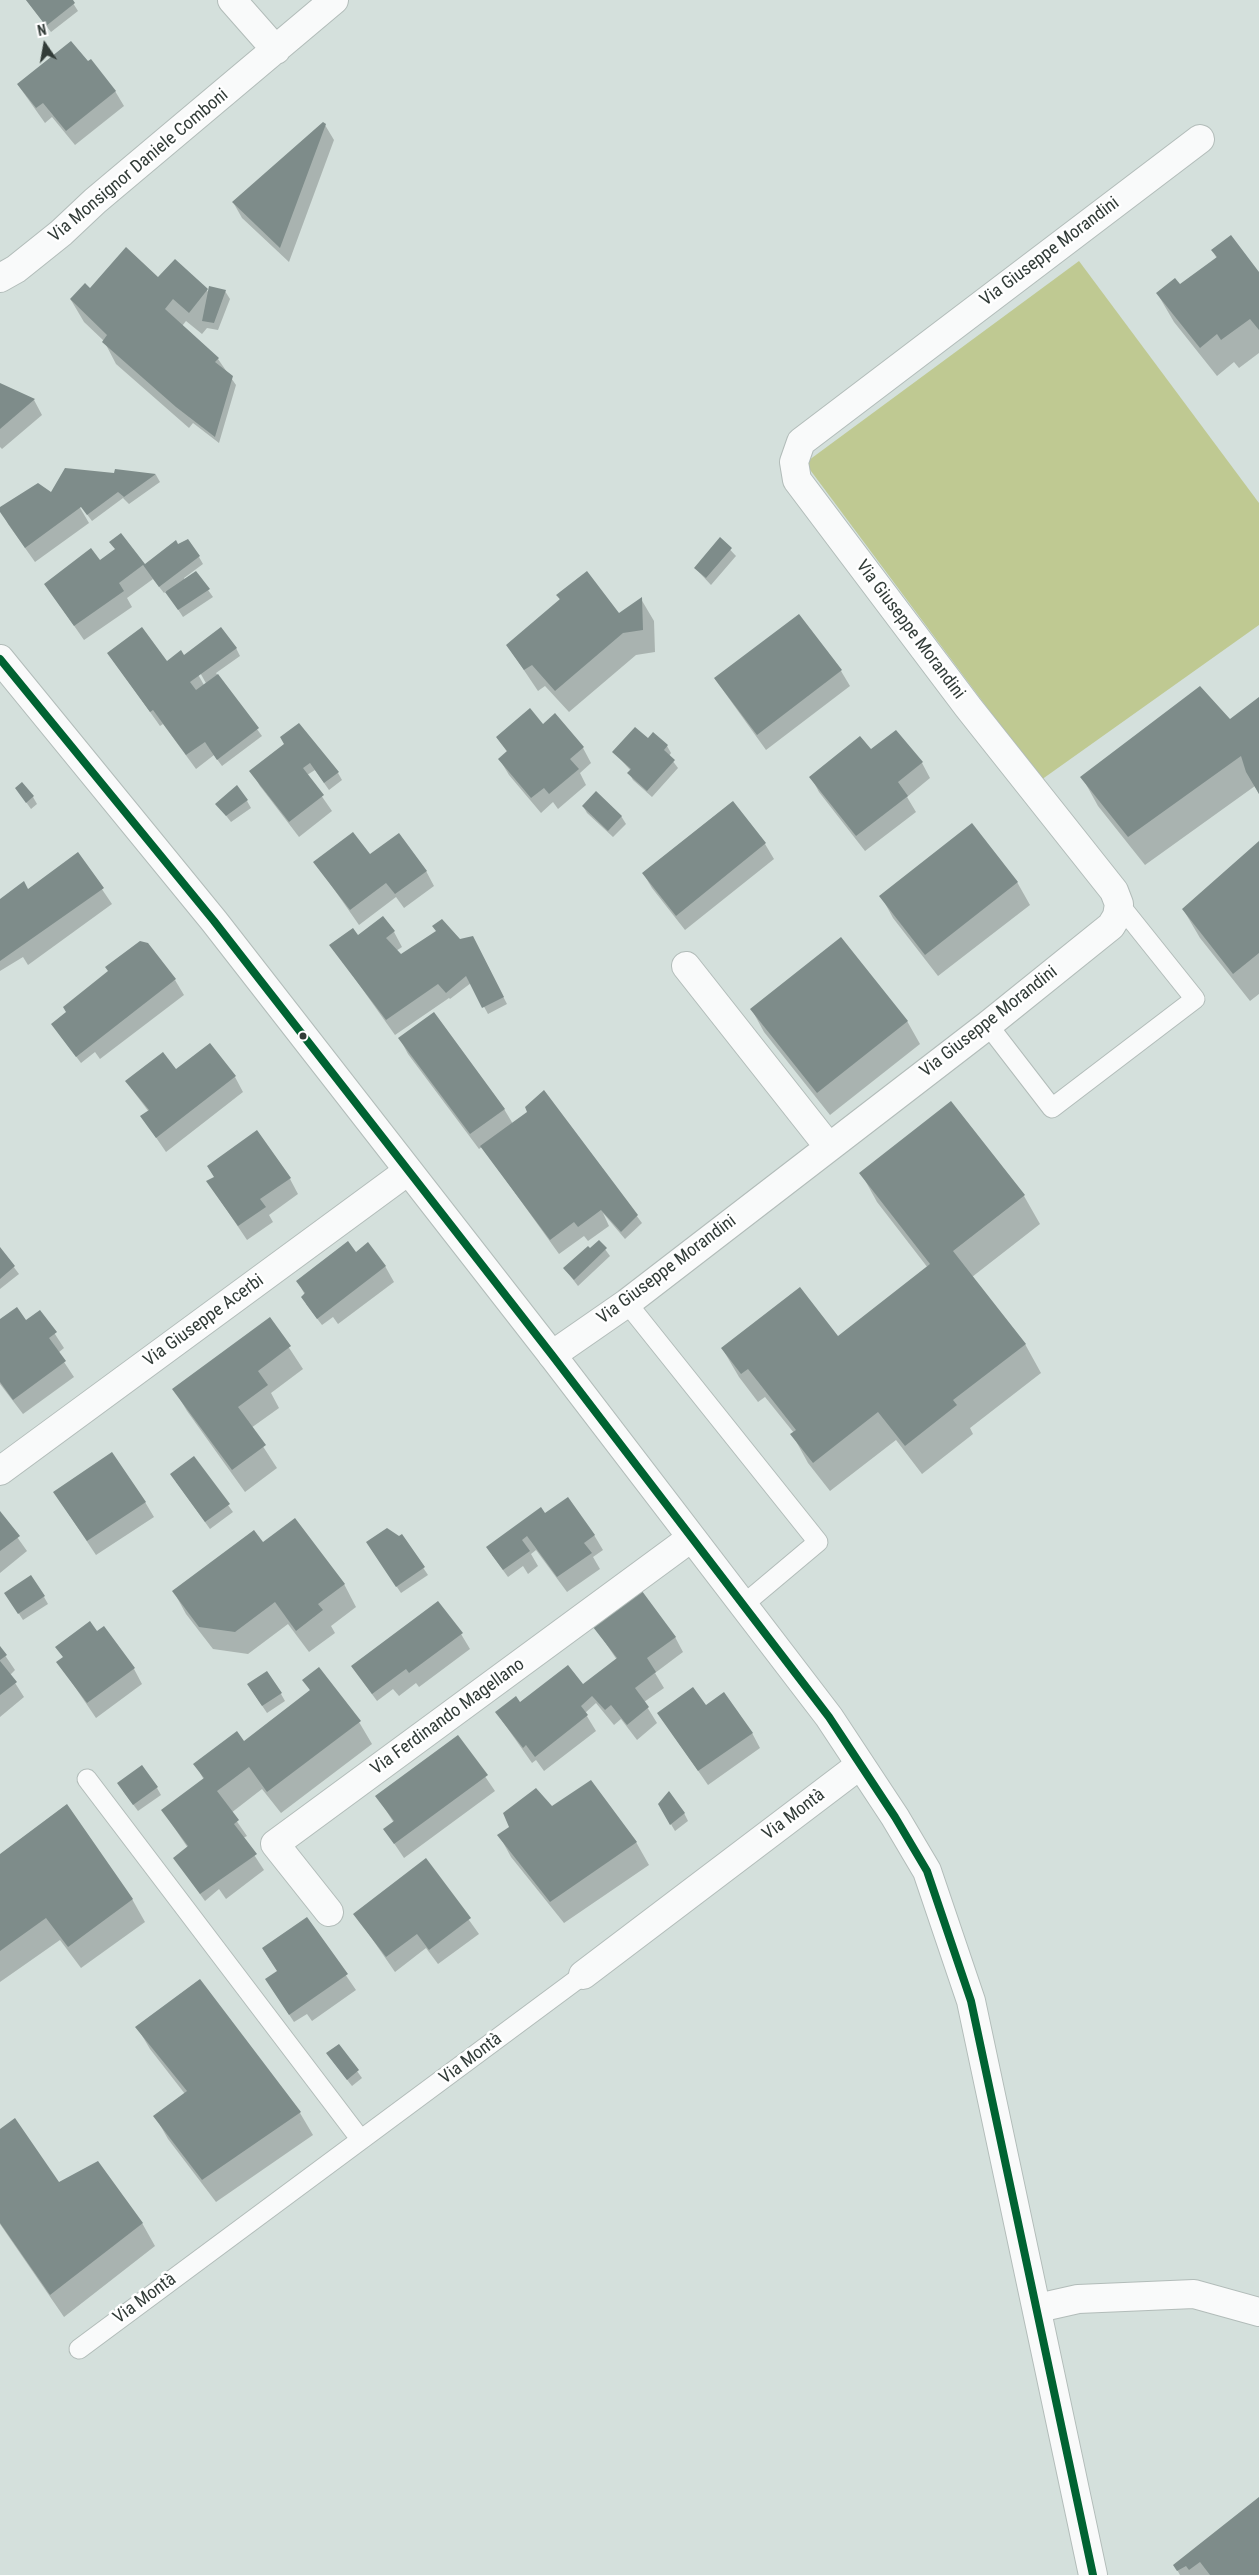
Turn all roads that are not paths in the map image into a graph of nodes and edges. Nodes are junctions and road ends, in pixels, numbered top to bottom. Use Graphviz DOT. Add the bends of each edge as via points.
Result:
graph roads {
  1 [pos="232,0"];
  2 [pos="334,0"];
  3 [pos="276,50"];
  4 [pos="1200,139"];
  5 [pos="0,278"];
  6 [pos="0,659"];
  7 [pos="1119,904"];
  8 [pos="686,966"];
  9 [pos="988,1025"];
  10 [pos="828,1146"];
  11 [pos="408,1171"];
  12 [pos="627,1303"];
  13 [pos="552,1356"];
  14 [pos="0,1471"];
  15 [pos="690,1538"];
  16 [pos="742,1605"];
  17 [pos="860,1765"];
  18 [pos="87,1779"];
  19 [pos="329,1912"];
  20 [pos="583,1975"];
  21 [pos="361,2140"];
  22 [pos="1038,2308"];
  23 [pos="1259,2312"];
  24 [pos="79,2349"];
  25 [pos="1093,2575"];
  1 -- 3 [label="street"];
  2 -- 3 [label="street, Via Monsignor Daniele Comboni"];
  3 -- 5 [label="street, Via Monsignor Daniele Comboni" via="61,233"];
  4 -- 7 [label="street, Via Giuseppe Morandini" via="801,442 794,462 796,480 968,707 1096,867 1114,891"];
  6 -- 11 [label="street" via="214,922"];
  7 -- 9 [label="street, Via Giuseppe Morandini" via="1111,926"];
  7 -- 9 [label="lane" via="1194,1000 1052,1108"];
  8 -- 10 [label="street"];
  9 -- 10 [label="street, Via Giuseppe Morandini"];
  10 -- 12 [label="street, Via Giuseppe Morandini"];
  11 -- 13 [label="street"];
  11 -- 14 [label="street, Via Giuseppe Acerbi"];
  12 -- 13 [label="street, Via Giuseppe Morandini"];
  12 -- 16 [label="lane" via="818,1542"];
  13 -- 15 [label="street"];
  15 -- 16 [label="street"];
  15 -- 19 [label="street, Via Ferdinando Magellano" via="275,1844"];
  16 -- 17 [label="street" via="829,1717"];
  17 -- 20 [label="street, Via Montà"];
  17 -- 22 [label="street" via="927,1871 971,2001"];
  18 -- 21 [label="lane"];
  20 -- 21 [label="lane, Via Montà"];
  21 -- 24 [label="lane, Via Montà"];
  22 -- 23 [label="street" via="1078,2299 1194,2294"];
  22 -- 25 [label="street"];
}
